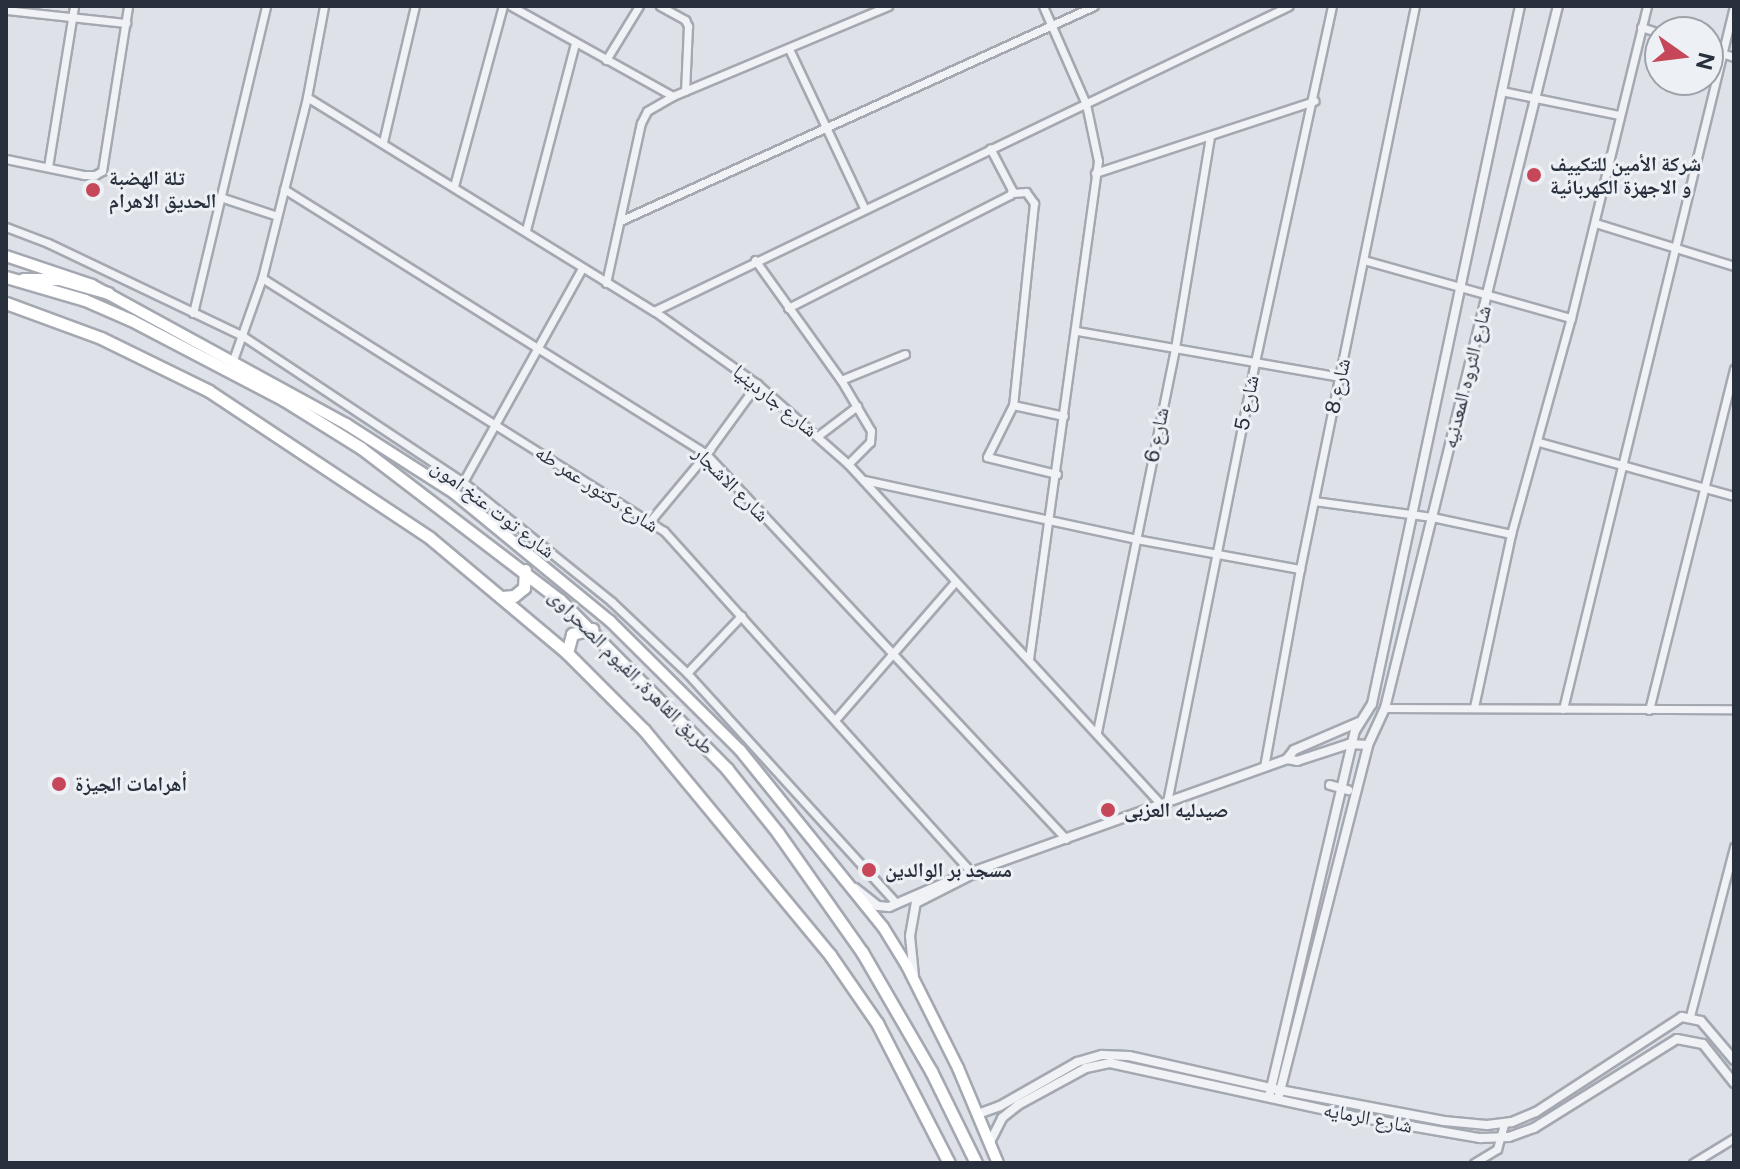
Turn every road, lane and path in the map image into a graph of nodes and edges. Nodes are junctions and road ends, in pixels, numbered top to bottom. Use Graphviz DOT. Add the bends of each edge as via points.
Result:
graph roads {
  1 [pos="74,6"];
  2 [pos="128,6"];
  3 [pos="266,6"];
  4 [pos="324,6"];
  5 [pos="415,6"];
  6 [pos="503,6"];
  7 [pos="511,6"];
  8 [pos="639,6"];
  9 [pos="660,6"];
  10 [pos="888,6"];
  11 [pos="1043,6"];
  12 [pos="1094,6"];
  13 [pos="1289,6"];
  14 [pos="1332,6"];
  15 [pos="1415,6"];
  16 [pos="1520,6"];
  17 [pos="1558,6"];
  18 [pos="1647,6"];
  19 [pos="1734,6"];
  20 [pos="6,10"];
  21 [pos="72,16"];
  22 [pos="126,23"];
  23 [pos="1051,25"];
  24 [pos="1641,27"];
  25 [pos="1644,28"];
  26 [pos="575,43"];
  27 [pos="1724,46"];
  28 [pos="789,49"];
  29 [pos="606,60"];
  30 [pos="685,91"];
  31 [pos="1501,91"];
  32 [pos="673,96"];
  33 [pos="1536,96"];
  34 [pos="1712,96"];
  35 [pos="307,97"];
  36 [pos="1314,101"];
  37 [pos="1086,104"];
  38 [pos="1619,115"];
  39 [pos="828,129"];
  40 [pos="1210,136"];
  41 [pos="383,142"];
  42 [pos="990,148"];
  43 [pos="6,159"];
  44 [pos="48,167"];
  45 [pos="1095,173"];
  46 [pos="454,186"];
  47 [pos="284,189"];
  48 [pos="1012,193"];
  49 [pos="220,197"];
  50 [pos="864,208"];
  51 [pos="277,216"];
  52 [pos="620,221"];
  53 [pos="1595,223"];
  54 [pos="6,227"];
  55 [pos="526,230"];
  56 [pos="1676,246"];
  57 [pos="6,256"];
  58 [pos="755,260"];
  59 [pos="1364,260"];
  60 [pos="1734,266"];
  61 [pos="582,268"];
  62 [pos="12,278"];
  63 [pos="262,278"];
  64 [pos="606,283"];
  65 [pos="1460,285"];
  66 [pos="108,293"];
  67 [pos="1488,293"];
  68 [pos="6,303"];
  69 [pos="788,308"];
  70 [pos="654,311"];
  71 [pos="193,313"];
  72 [pos="1571,318"];
  73 [pos="1077,331"];
  74 [pos="243,336"];
  75 [pos="538,348"];
  76 [pos="1175,348"];
  77 [pos="905,354"];
  78 [pos="233,360"];
  79 [pos="1255,362"];
  80 [pos="1734,368"];
  81 [pos="1340,377"];
  82 [pos="841,380"];
  83 [pos="757,384"];
  84 [pos="1013,405"];
  85 [pos="857,406"];
  86 [pos="1064,416"];
  87 [pos="496,424"];
  88 [pos="819,435"];
  89 [pos="1539,442"];
  90 [pos="706,454"];
  91 [pos="848,464"];
  92 [pos="1624,464"];
  93 [pos="1057,474"];
  94 [pos="862,479"];
  95 [pos="463,482"];
  96 [pos="1704,487"];
  97 [pos="1734,496"];
  98 [pos="1314,501"];
  99 [pos="1410,514"];
  100 [pos="1432,517"];
  101 [pos="651,520"];
  102 [pos="1051,520"];
  103 [pos="1511,534"];
  104 [pos="1136,539"];
  105 [pos="1216,554"];
  106 [pos="1300,569"];
  107 [pos="525,570"];
  108 [pos="955,582"];
  109 [pos="502,597"];
  110 [pos="741,616"];
  111 [pos="592,629"];
  112 [pos="567,653"];
  113 [pos="891,655"];
  114 [pos="1029,659"];
  115 [pos="687,673"];
  116 [pos="1474,707"];
  117 [pos="1385,708"];
  118 [pos="1563,709"];
  119 [pos="1734,709"];
  120 [pos="1649,710"];
  121 [pos="835,720"];
  122 [pos="1360,722"];
  123 [pos="1097,732"];
  124 [pos="1353,744"];
  125 [pos="1368,745"];
  126 [pos="1287,759"];
  127 [pos="1264,767"];
  128 [pos="1330,785"];
  129 [pos="1344,789"];
  130 [pos="1357,792"];
  131 [pos="1164,803"];
  132 [pos="1066,839"];
  133 [pos="1734,847"];
  134 [pos="1732,862"];
  135 [pos="971,875"];
  136 [pos="855,888"];
  137 [pos="896,903"];
  138 [pos="914,978"];
  139 [pos="1690,1016"];
  140 [pos="1678,1018"];
  141 [pos="1701,1021"];
  142 [pos="1682,1038"];
  143 [pos="1694,1040"];
  144 [pos="1734,1060"];
  145 [pos="1734,1083"];
  146 [pos="1275,1093"];
  147 [pos="978,1114"];
  148 [pos="1504,1124"];
  149 [pos="1503,1138"];
  150 [pos="1734,1138"];
  151 [pos="990,1142"];
  152 [pos="949,1163"];
  153 [pos="976,1163"];
  154 [pos="998,1163"];
  155 [pos="1474,1163"];
  156 [pos="1693,1163"];
  1 -- 21 [label="street"];
  2 -- 22 [label="street"];
  3 -- 49 [label="street"];
  4 -- 35 [label="street"];
  5 -- 41 [label="street"];
  6 -- 46 [label="street"];
  7 -- 26 [label="street"];
  8 -- 29 [label="street"];
  9 -- 30 [label="street" via="688,26"];
  10 -- 28 [label="street"];
  11 -- 23 [label="street"];
  12 -- 23 [label="street"];
  13 -- 37 [label="street"];
  14 -- 36 [label="street, شارع 5"];
  15 -- 59 [label="street, شارع 8"];
  16 -- 31 [label="street, شارع الثروه المعدنيه"];
  17 -- 33 [label="street, شارع الثروه المعدنيه"];
  18 -- 24 [label="street"];
  19 -- 27 [label="street"];
  20 -- 21 [label="street"];
  21 -- 22 [label="street"];
  21 -- 44 [label="street"];
  22 -- 44 [label="street" via="102,171 95,175"];
  23 -- 37 [label="street"];
  23 -- 39 [label="street"];
  24 -- 25 [label="street"];
  24 -- 38 [label="street"];
  26 -- 29 [label="street"];
  26 -- 55 [label="street"];
  28 -- 30 [label="street"];
  28 -- 39 [label="street"];
  29 -- 32 [label="street"];
  30 -- 32 [label="street"];
  31 -- 33 [label="street"];
  31 -- 65 [label="street, شارع الثروه المعدنيه"];
  32 -- 52 [label="street" via="643,117"];
  33 -- 38 [label="street"];
  33 -- 67 [label="street, شارع الثروه المعدنيه"];
  34 -- 56 [label="street"];
  35 -- 41 [label="street, شارع جاردينيا"];
  35 -- 47 [label="street"];
  36 -- 40 [label="street"];
  36 -- 79 [label="street, شارع 5"];
  37 -- 42 [label="street"];
  37 -- 45 [label="street" via="1097,149"];
  38 -- 53 [label="street"];
  39 -- 50 [label="street"];
  39 -- 52 [label="street"];
  40 -- 45 [label="street"];
  40 -- 76 [label="street, شارع 6"];
  41 -- 46 [label="street, شارع جاردينيا"];
  42 -- 48 [label="street"];
  42 -- 50 [label="street"];
  43 -- 44 [label="street"];
  45 -- 73 [label="street"];
  46 -- 55 [label="street, شارع جاردينيا"];
  47 -- 51 [label="street"];
  47 -- 75 [label="street, شارع الاشجار"];
  48 -- 69 [label="street"];
  48 -- 84 [label="street" via="1026,192 1034,203"];
  49 -- 51 [label="street"];
  49 -- 71 [label="street"];
  50 -- 58 [label="street"];
  51 -- 63 [label="street"];
  52 -- 64 [label="street"];
  53 -- 56 [label="street"];
  53 -- 72 [label="street"];
  54 -- 71 [label="street, شارع توت عنخ امون"];
  55 -- 61 [label="street, شارع جاردينيا"];
  56 -- 60 [label="street"];
  56 -- 92 [label="street"];
  57 -- 66 [label="main road" via="61,271"];
  58 -- 69 [label="street"];
  58 -- 70 [label="street"];
  59 -- 65 [label="street"];
  59 -- 81 [label="street, شارع 8"];
  61 -- 64 [label="street, شارع جاردينيا"];
  61 -- 75 [label="street"];
  62 -- 66 [label="highway" via="59,279"];
  62 -- 107 [label="highway, طريق القاهرة, الفيوم الصحراوى" via="131,320 284,400 361,448"];
  63 -- 74 [label="street"];
  63 -- 87 [label="street, شارع دكتور عمر طه"];
  64 -- 70 [label="street, شارع جاردينيا"];
  65 -- 67 [label="street"];
  65 -- 99 [label="street, شارع الثروه المعدنيه"];
  66 -- 78 [label="main road"];
  67 -- 72 [label="street"];
  67 -- 100 [label="street, شارع الثروه المعدنيه"];
  68 -- 109 [label="highway, طريق القاهرة, الفيوم الصحراوى" via="101,338 202,387 430,538"];
  69 -- 82 [label="street"];
  70 -- 83 [label="street, شارع جاردينيا"];
  71 -- 74 [label="street, شارع توت عنخ امون"];
  72 -- 89 [label="street"];
  73 -- 76 [label="street"];
  73 -- 86 [label="street"];
  74 -- 78 [label="street"];
  74 -- 95 [label="street, شارع توت عنخ امون"];
  75 -- 87 [label="street"];
  75 -- 90 [label="street, شارع الاشجار"];
  76 -- 79 [label="street"];
  76 -- 104 [label="street, شارع 6"];
  77 -- 82 [label="street"];
  78 -- 136 [label="main road" via="430,475 563,580 731,741"];
  79 -- 81 [label="street"];
  79 -- 105 [label="street, شارع 5"];
  80 -- 96 [label="street"];
  81 -- 98 [label="street, شارع 8"];
  82 -- 85 [label="street"];
  83 -- 88 [label="street, شارع جاردينيا"];
  83 -- 90 [label="street"];
  84 -- 86 [label="street"];
  84 -- 93 [label="street" via="988,459"];
  85 -- 88 [label="street"];
  85 -- 91 [label="street" via="872,438"];
  86 -- 93 [label="street"];
  87 -- 95 [label="street"];
  87 -- 101 [label="street, شارع دكتور عمر طه"];
  88 -- 91 [label="street, شارع جاردينيا"];
  89 -- 92 [label="street"];
  89 -- 103 [label="street"];
  90 -- 101 [label="street"];
  90 -- 113 [label="street, شارع الاشجار"];
  91 -- 94 [label="street, شارع جاردينيا"];
  92 -- 96 [label="street"];
  92 -- 118 [label="street"];
  93 -- 102 [label="street"];
  94 -- 102 [label="street"];
  94 -- 108 [label="street, شارع جاردينيا"];
  95 -- 115 [label="street, شارع توت عنخ امون" via="612,602"];
  96 -- 97 [label="street"];
  96 -- 120 [label="street"];
  98 -- 99 [label="street"];
  98 -- 106 [label="street, شارع 8"];
  99 -- 100 [label="street"];
  99 -- 122 [label="street, شارع الثروه المعدنيه" via="1372,704"];
  100 -- 103 [label="street"];
  100 -- 117 [label="street, شارع الثروه المعدنيه"];
  101 -- 110 [label="street, شارع دكتور عمر طه"];
  102 -- 104 [label="street"];
  102 -- 114 [label="street"];
  103 -- 116 [label="street"];
  104 -- 105 [label="street"];
  104 -- 123 [label="street, شارع 6"];
  105 -- 106 [label="street"];
  105 -- 131 [label="street, شارع 5"];
  106 -- 127 [label="street, شارع 8"];
  107 -- 109 [label="highway" via="524,588"];
  107 -- 111 [label="highway, طريق القاهرة, الفيوم الصحراوى"];
  108 -- 113 [label="street"];
  108 -- 114 [label="street, شارع جاردينيا"];
  109 -- 112 [label="highway, طريق القاهرة, الفيوم الصحراوى"];
  110 -- 115 [label="street"];
  110 -- 121 [label="street, شارع دكتور عمر طه"];
  111 -- 112 [label="highway" via="572,634"];
  111 -- 153 [label="highway, طريق القاهرة, الفيوم الصحراوى" via="727,769 795,855 874,973"];
  112 -- 152 [label="highway, طريق القاهرة, الفيوم الصحراوى" via="644,730 830,955 877,1023"];
  113 -- 121 [label="street"];
  113 -- 132 [label="street, شارع الاشجار"];
  114 -- 123 [label="street, شارع جاردينيا"];
  115 -- 137 [label="street, شارع توت عنخ امون"];
  116 -- 117 [label="street"];
  116 -- 118 [label="street"];
  117 -- 125 [label="street, شارع الثروه المعدنيه"];
  118 -- 120 [label="street"];
  119 -- 120 [label="street"];
  121 -- 135 [label="street, شارع دكتور عمر طه"];
  122 -- 124 [label="street, شارع الثروه المعدنيه"];
  122 -- 126 [label="street" via="1294,750"];
  123 -- 131 [label="street, شارع جاردينيا"];
  124 -- 125 [label="street"];
  124 -- 126 [label="street" via="1297,761"];
  124 -- 129 [label="street, شارع الثروه المعدنيه"];
  125 -- 130 [label="street, شارع الثروه المعدنيه"];
  126 -- 127 [label="street"];
  127 -- 131 [label="street"];
  128 -- 129 [label="street"];
  129 -- 130 [label="street"];
  129 -- 146 [label="street, شارع الثروه المعدنيه"];
  130 -- 146 [label="street, شارع الثروه المعدنيه"];
  131 -- 132 [label="street"];
  132 -- 135 [label="street"];
  133 -- 134 [label="street"];
  134 -- 139 [label="street"];
  135 -- 137 [label="street"];
  135 -- 138 [label="street" via="916,903 910,936"];
  136 -- 137 [label="street" via="881,907"];
  136 -- 138 [label="main road"];
  138 -- 147 [label="main road"];
  139 -- 140 [label="street, شارع الرمايه"];
  139 -- 141 [label="street"];
  140 -- 142 [label="street" via="1676,1029"];
  140 -- 148 [label="street, شارع الرمايه" via="1536,1112"];
  141 -- 143 [label="street" via="1702,1030"];
  141 -- 144 [label="street"];
  142 -- 143 [label="street"];
  142 -- 149 [label="street, شارع الرمايه" via="1664,1044 1534,1128"];
  143 -- 145 [label="street" via="1711,1052"];
  146 -- 147 [label="street, شارع الرمايه" via="1129,1056 1102,1055 1077,1062"];
  146 -- 148 [label="street, شارع الرمايه" via="1444,1121"];
  146 -- 149 [label="street, شارع الرمايه" via="1460,1136"];
  146 -- 151 [label="street, شارع الرمايه" via="1102,1064 1078,1071 1018,1105 999,1123"];
  147 -- 151 [label="main road"];
  148 -- 149 [label="street"];
  149 -- 155 [label="street" via="1497,1149"];
  150 -- 156 [label="street"];
  151 -- 154 [label="main road"];
}
